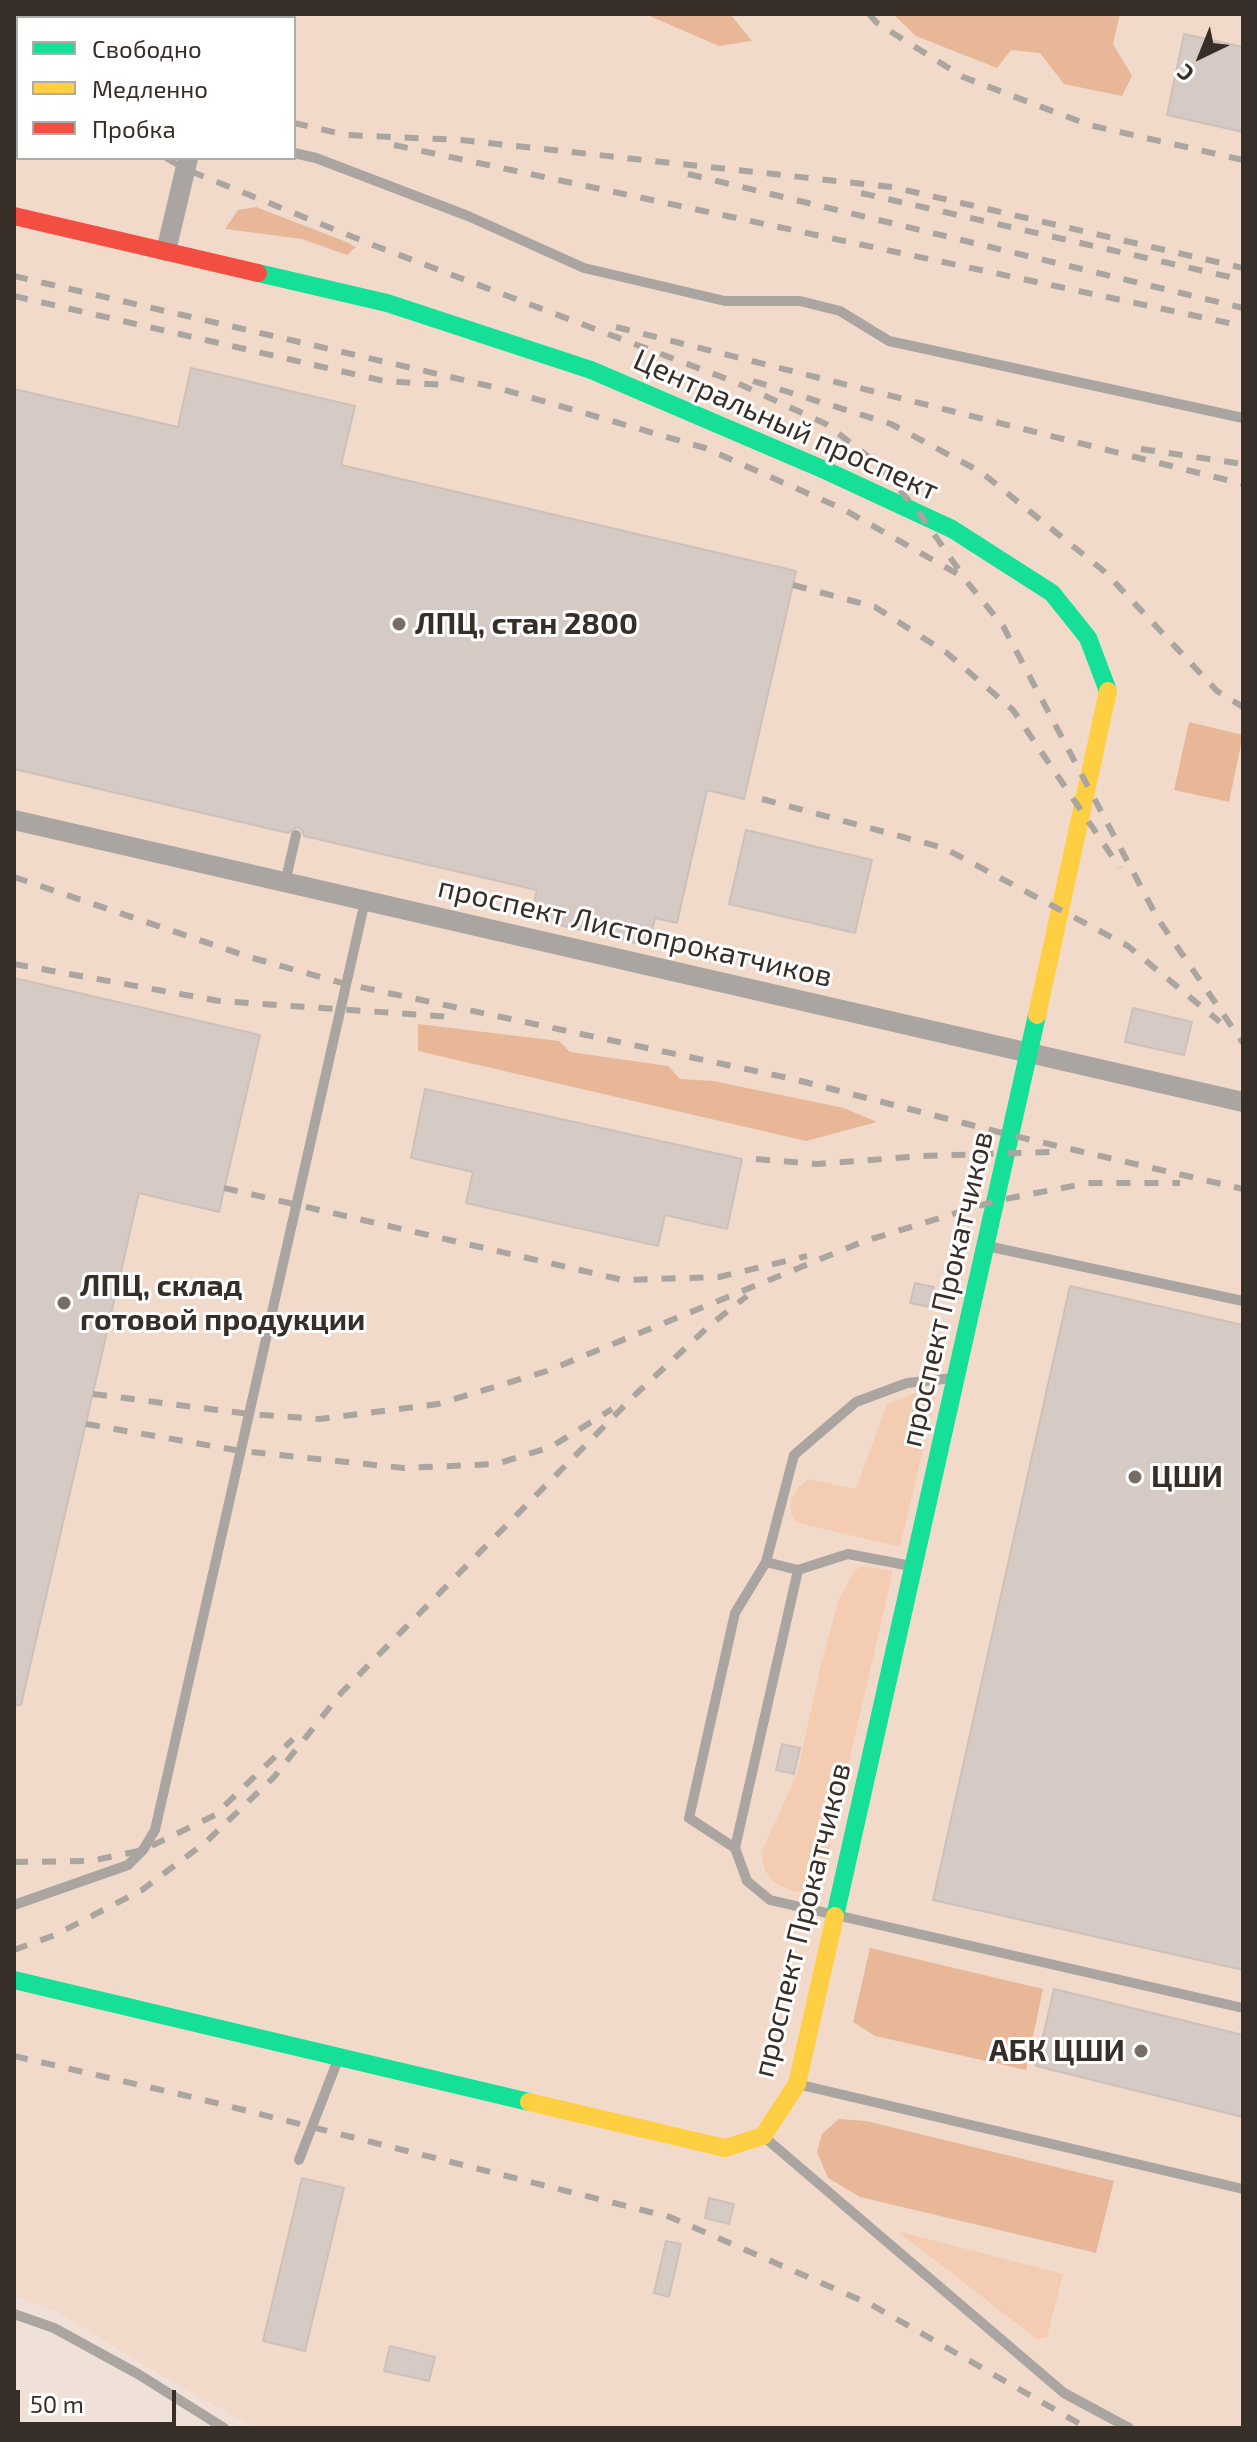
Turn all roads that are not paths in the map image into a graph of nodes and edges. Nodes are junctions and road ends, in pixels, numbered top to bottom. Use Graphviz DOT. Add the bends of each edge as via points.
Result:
graph roads {
  1 [pos="296,153"];
  2 [pos="188,160"];
  3 [pos="14,216"];
  4 [pos="166,251"];
  5 [pos="1243,418"];
  6 [pos="14,820"];
  7 [pos="296,835"];
  8 [pos="285,883"];
  9 [pos="365,901"];
  10 [pos="1028,1053"];
  11 [pos="1243,1102"];
  12 [pos="985,1246"];
  13 [pos="1243,1301"];
  14 [pos="955,1378"];
  15 [pos="766,1562"];
  16 [pos="913,1567"];
  17 [pos="798,1570"];
  18 [pos="735,1848"];
  19 [pos="14,1905"];
  20 [pos="835,1916"];
  21 [pos="14,1980"];
  22 [pos="1243,2008"];
  23 [pos="339,2057"];
  24 [pos="797,2084"];
  25 [pos="763,2136"];
  26 [pos="299,2160"];
  27 [pos="1243,2189"];
  28 [pos="14,2314"];
  29 [pos="224,2428"];
  30 [pos="1129,2428"];
  1 -- 5 [label="lane" via="468,216 584,268 725,301 800,301 840,311 889,341"];
  2 -- 4 [label="street"];
  3 -- 4 [label="street, Центральный проспект"];
  4 -- 10 [label="street, Центральный проспект" via="387,303 591,370 952,529 1052,593 1088,638 1109,694"];
  6 -- 8 [label="street, проспект Листопрокатчиков"];
  7 -- 8 [label="lane"];
  8 -- 9 [label="street, проспект Листопрокатчиков"];
  9 -- 10 [label="street, проспект Листопрокатчиков"];
  9 -- 19 [label="lane" via="155,1830 128,1865"];
  10 -- 11 [label="street, проспект Листопрокатчиков"];
  10 -- 12 [label="street, проспект Прокатчиков"];
  12 -- 13 [label="lane"];
  12 -- 14 [label="street, проспект Прокатчиков"];
  14 -- 15 [label="lane" via="907,1383 856,1402 794,1455"];
  14 -- 16 [label="street, проспект Прокатчиков"];
  15 -- 17 [label="lane"];
  15 -- 18 [label="lane" via="735,1613 689,1818"];
  16 -- 17 [label="lane" via="848,1554"];
  16 -- 20 [label="street, проспект Прокатчиков"];
  17 -- 18 [label="lane"];
  18 -- 20 [label="lane" via="747,1881 770,1900"];
  20 -- 22 [label="lane"];
  20 -- 24 [label="street, проспект Прокатчиков"];
  21 -- 23 [label="street"];
  23 -- 25 [label="street" via="725,2148"];
  23 -- 26 [label="lane"];
  24 -- 25 [label="street, проспект Прокатчиков"];
  24 -- 27 [label="lane"];
  25 -- 30 [label="lane" via="1064,2393"];
  28 -- 29 [label="lane" via="54,2328"];
}
